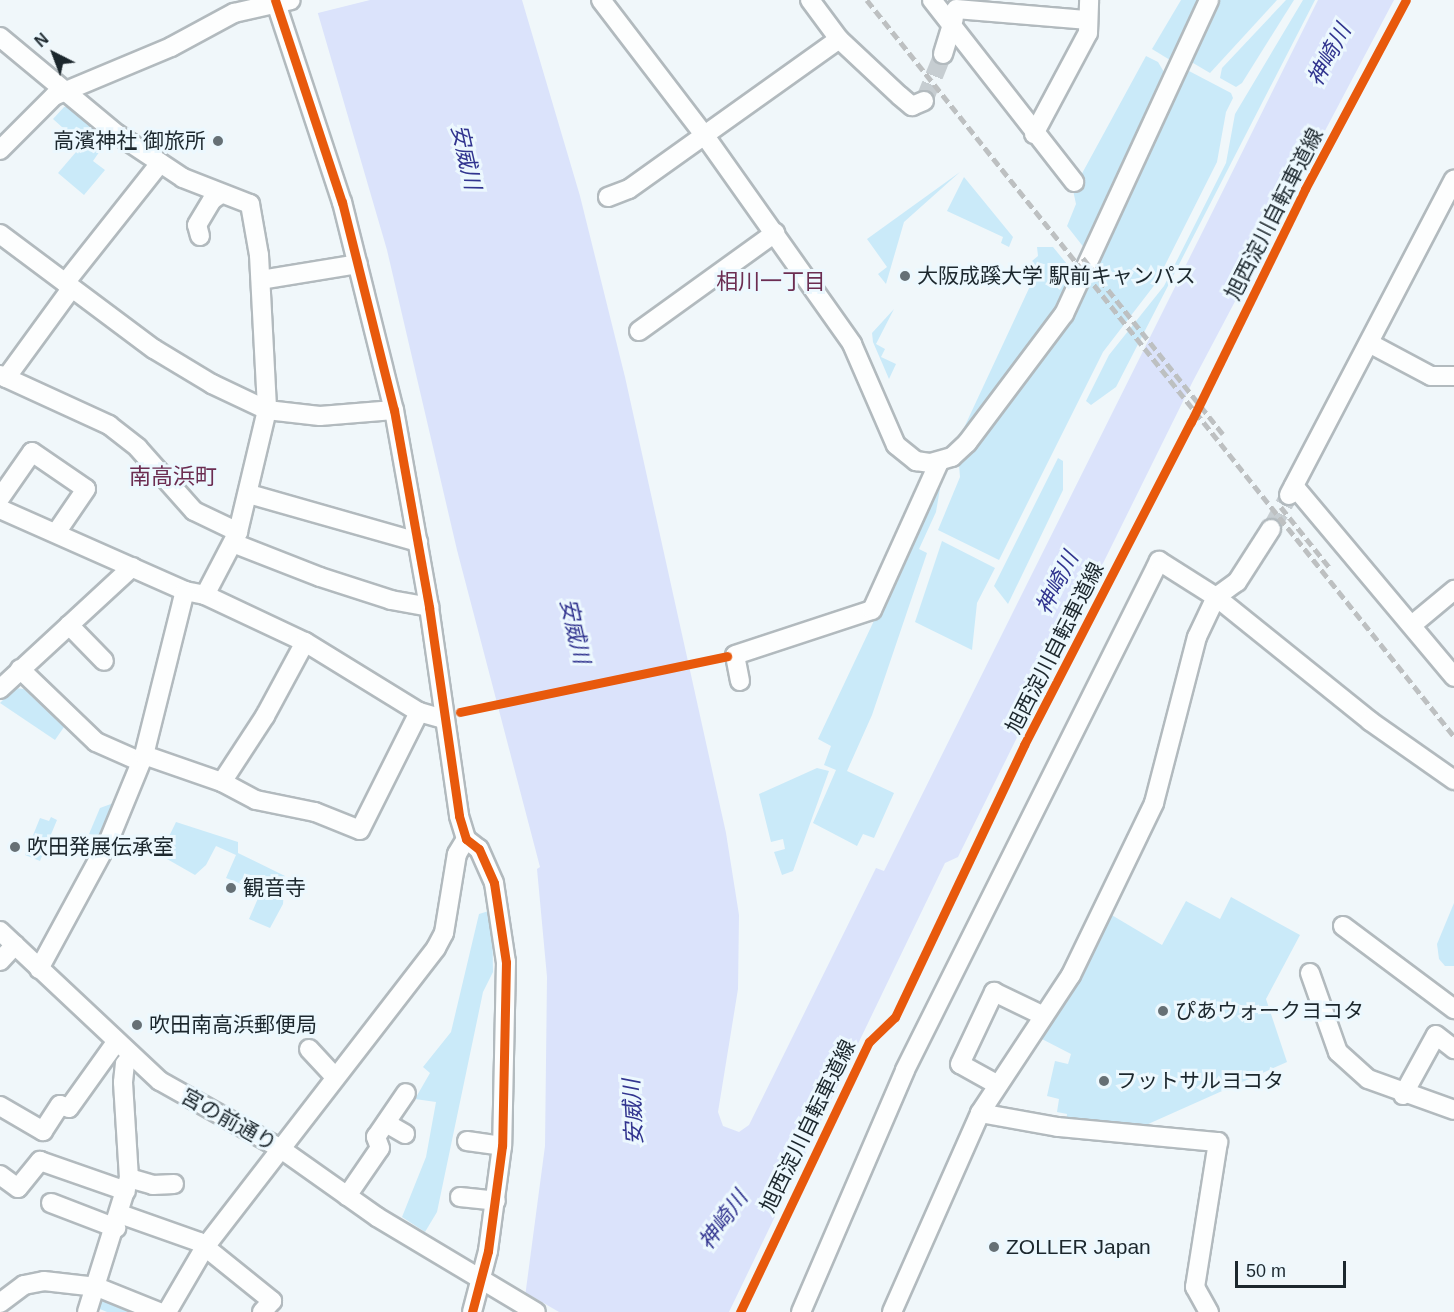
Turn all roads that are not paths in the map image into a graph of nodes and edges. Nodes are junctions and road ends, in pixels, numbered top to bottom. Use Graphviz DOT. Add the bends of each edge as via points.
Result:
graph roads {
  1 [pos="601,0"];
  2 [pos="810,0"];
  3 [pos="932,0"];
  4 [pos="1089,0"];
  5 [pos="1209,0"];
  6 [pos="282,1"];
  7 [pos="228,7"];
  8 [pos="955,12"];
  9 [pos="1086,20"];
  10 [pos="0,37"];
  11 [pos="838,39"];
  12 [pos="943,54"];
  13 [pos="65,91"];
  14 [pos="924,101"];
  15 [pos="1035,134"];
  16 [pos="705,136"];
  17 [pos="0,150"];
  18 [pos="160,163"];
  19 [pos="1454,180"];
  20 [pos="1074,182"];
  21 [pos="221,194"];
  22 [pos="608,197"];
  23 [pos="775,233"];
  24 [pos="0,234"];
  25 [pos="200,236"];
  26 [pos="358,264"];
  27 [pos="261,280"];
  28 [pos="68,286"];
  29 [pos="639,331"];
  30 [pos="1369,343"];
  31 [pos="1454,376"];
  32 [pos="3,377"];
  33 [pos="267,410"];
  34 [pos="394,410"];
  35 [pos="939,462"];
  36 [pos="249,494"];
  37 [pos="0,498"];
  38 [pos="0,509"];
  39 [pos="1271,529"];
  40 [pos="56,534"];
  41 [pos="235,537"];
  42 [pos="418,542"];
  43 [pos="132,567"];
  44 [pos="1454,590"];
  45 [pos="185,591"];
  46 [pos="206,595"];
  47 [pos="1216,597"];
  48 [pos="429,607"];
  49 [pos="69,625"];
  50 [pos="1412,625"];
  51 [pos="305,642"];
  52 [pos="104,662"];
  53 [pos="20,669"];
  54 [pos="1454,677"];
  55 [pos="740,681"];
  56 [pos="0,689"];
  57 [pos="419,712"];
  58 [pos="444,719"];
  59 [pos="142,758"];
  60 [pos="1454,780"];
  61 [pos="222,782"];
  62 [pos="466,839"];
  63 [pos="1343,926"];
  64 [pos="0,931"];
  65 [pos="15,945"];
  66 [pos="0,961"];
  67 [pos="39,969"];
  68 [pos="1310,973"];
  69 [pos="1454,1009"];
  70 [pos="1044,1016"];
  71 [pos="117,1041"];
  72 [pos="309,1049"];
  73 [pos="1454,1049"];
  74 [pos="132,1055"];
  75 [pos="335,1077"];
  76 [pos="998,1085"];
  77 [pos="406,1093"];
  78 [pos="1403,1095"];
  79 [pos="0,1106"];
  80 [pos="1454,1110"];
  81 [pos="980,1113"];
  82 [pos="386,1123"];
  83 [pos="405,1134"];
  84 [pos="467,1141"];
  85 [pos="502,1146"];
  86 [pos="281,1149"];
  87 [pos="0,1175"];
  88 [pos="174,1184"];
  89 [pos="127,1185"];
  90 [pos="347,1196"];
  91 [pos="460,1197"];
  92 [pos="496,1202"];
  93 [pos="51,1203"];
  94 [pos="118,1221"];
  95 [pos="205,1247"];
  96 [pos="484,1282"];
  97 [pos="97,1287"];
  98 [pos="0,1303"];
  99 [pos="87,1312"];
  100 [pos="159,1312"];
  101 [pos="167,1312"];
  102 [pos="262,1312"];
  103 [pos="472,1312"];
  104 [pos="536,1312"];
  105 [pos="801,1312"];
  106 [pos="892,1312"];
  107 [pos="1209,1312"];
  1 -- 16 [label="street"];
  2 -- 11 [label="street"];
  3 -- 8 [label="street"];
  4 -- 9 [label="street"];
  5 -- 35 [label="street" via="1064,315 967,443"];
  6 -- 7 [label="street"];
  6 -- 26 [label="street"];
  7 -- 13 [label="street" via="171,47"];
  8 -- 9 [label="street"];
  8 -- 12 [label="street"];
  8 -- 15 [label="street"];
  9 -- 15 [label="street" via="1088,33"];
  10 -- 13 [label="street"];
  11 -- 14 [label="street" via="909,104 916,106"];
  11 -- 16 [label="street"];
  13 -- 17 [label="street" via="43,105"];
  13 -- 18 [label="street"];
  15 -- 20 [label="street"];
  16 -- 22 [label="street" via="629,189"];
  16 -- 23 [label="street"];
  18 -- 21 [label="street"];
  18 -- 28 [label="street"];
  19 -- 30 [label="street"];
  21 -- 25 [label="street" via="212,200 197,225"];
  21 -- 27 [label="street" via="250,204"];
  23 -- 29 [label="street"];
  23 -- 35 [label="street" via="852,344 896,445 916,461"];
  24 -- 28 [label="street"];
  26 -- 27 [label="street"];
  26 -- 34 [label="street"];
  27 -- 33 [label="street"];
  28 -- 32 [label="street"];
  28 -- 33 [label="street" via="154,349 212,384"];
  30 -- 31 [label="street" via="1431,376"];
  30 -- 50 [label="street" via="1292,491"];
  32 -- 41 [label="street" via="109,425 138,448 194,511"];
  33 -- 34 [label="street" via="320,416"];
  33 -- 36 [label="street"];
  34 -- 42 [label="street"];
  35 -- 55 [label="street" via="872,610 735,655"];
  36 -- 41 [label="street"];
  36 -- 42 [label="street"];
  37 -- 40 [label="street" via="32,452 86,489"];
  38 -- 40 [label="street"];
  39 -- 47 [label="street" via="1238,582"];
  40 -- 43 [label="street"];
  41 -- 46 [label="street"];
  41 -- 48 [label="street" via="320,578 391,600"];
  42 -- 48 [label="street"];
  43 -- 45 [label="street"];
  43 -- 49 [label="street"];
  44 -- 50 [label="street"];
  45 -- 46 [label="street"];
  45 -- 59 [label="street"];
  46 -- 51 [label="street"];
  47 -- 60 [label="street" via="1370,721"];
  47 -- 70 [label="street" via="1197,637 1154,803 1071,975"];
  47 -- 105 [label="street" via="1159,561 905,1070"];
  48 -- 58 [label="street"];
  49 -- 52 [label="street"];
  49 -- 53 [label="street"];
  50 -- 54 [label="street"];
  51 -- 57 [label="street"];
  51 -- 61 [label="street" via="265,716"];
  53 -- 56 [label="street"];
  53 -- 59 [label="street" via="96,742"];
  57 -- 58 [label="street"];
  57 -- 61 [label="street" via="360,830 315,812 256,800"];
  58 -- 62 [label="street"];
  59 -- 61 [label="street"];
  59 -- 67 [label="street" via="109,840"];
  62 -- 75 [label="street" via="457,854 444,933 436,948"];
  62 -- 85 [label="street" via="479,849 494,883 506,962"];
  63 -- 69 [label="street"];
  64 -- 65 [label="street, 宮の前通り"];
  65 -- 66 [label="street"];
  65 -- 67 [label="street, 宮の前通り"];
  67 -- 71 [label="street, 宮の前通り"];
  68 -- 78 [label="street" via="1338,1052 1368,1080"];
  70 -- 76 [label="street"];
  70 -- 76 [label="street" via="994,992 960,1065"];
  71 -- 74 [label="street, 宮の前通り"];
  71 -- 79 [label="street" via="69,1108 60,1106 44,1131"];
  72 -- 75 [label="street"];
  73 -- 78 [label="street" via="1436,1035"];
  74 -- 86 [label="street, 宮の前通り" via="160,1081"];
  74 -- 89 [label="street" via="125,1064 123,1082"];
  75 -- 86 [label="street"];
  76 -- 81 [label="street"];
  77 -- 82 [label="street"];
  78 -- 80 [label="street"];
  81 -- 106 [label="street"];
  81 -- 107 [label="street" via="1058,1127 1218,1142 1195,1287"];
  82 -- 83 [label="street"];
  82 -- 90 [label="street" via="376,1137 380,1148"];
  84 -- 85 [label="street"];
  85 -- 92 [label="street"];
  86 -- 90 [label="street, 宮の前通り"];
  86 -- 95 [label="street"];
  87 -- 89 [label="street" via="18,1188 40,1161"];
  88 -- 89 [label="street"];
  89 -- 94 [label="street"];
  90 -- 96 [label="street, 宮の前通り"];
  91 -- 92 [label="street"];
  92 -- 96 [label="street"];
  93 -- 94 [label="street"];
  94 -- 95 [label="street"];
  94 -- 97 [label="street"];
  95 -- 101 [label="street"];
  95 -- 102 [label="street" via="272,1301"];
  96 -- 103 [label="street"];
  96 -- 104 [label="street, 宮の前通り"];
  97 -- 98 [label="street" via="44,1281 24,1285"];
  97 -- 99 [label="street"];
  97 -- 100 [label="street"];
}
